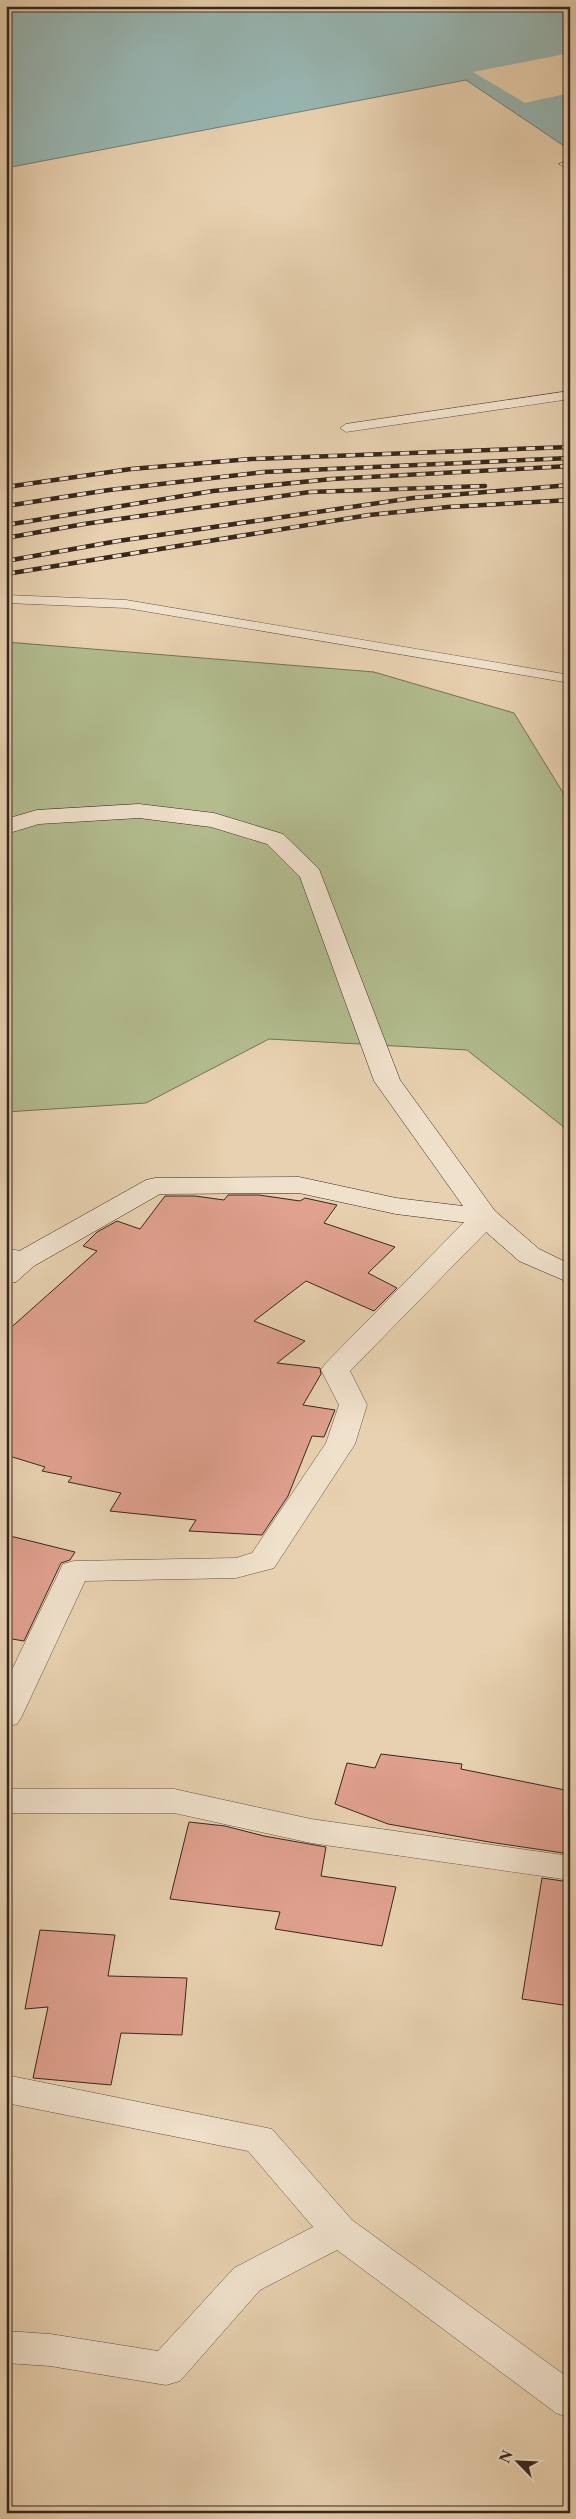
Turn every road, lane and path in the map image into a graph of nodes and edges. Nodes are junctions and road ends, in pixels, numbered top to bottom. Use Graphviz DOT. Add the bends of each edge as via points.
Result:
graph roads {
  1 [pos="570,395"];
  2 [pos="346,428"];
  3 [pos="6,599"];
  4 [pos="570,679"];
  5 [pos="6,827"];
  6 [pos="484,1217"];
  7 [pos="12,1264"];
  8 [pos="570,1275"];
  9 [pos="6,1716"];
  10 [pos="6,1801"];
  11 [pos="570,1868"];
  12 [pos="6,2089"];
  13 [pos="339,2231"];
  14 [pos="6,2347"];
  15 [pos="570,2401"];
  1 -- 2 [label="lane"];
  3 -- 4 [label="lane" via="126,604"];
  5 -- 6 [label="street" via="36,817 139,811 214,820 275,840 311,874 387,1081"];
  6 -- 7 [label="street" via="396,1206 298,1185 155,1186"];
  6 -- 8 [label="street" via="529,1255"];
  6 -- 9 [label="street" via="335,1370 353,1405 340,1444 263,1561 236,1568 74,1571"];
  10 -- 11 [label="street" via="174,1801 311,1830"];
  12 -- 13 [label="street" via="259,2138"];
  13 -- 14 [label="street" via="247,2279 166,2368 50,2350"];
  13 -- 15 [label="street"];
}
